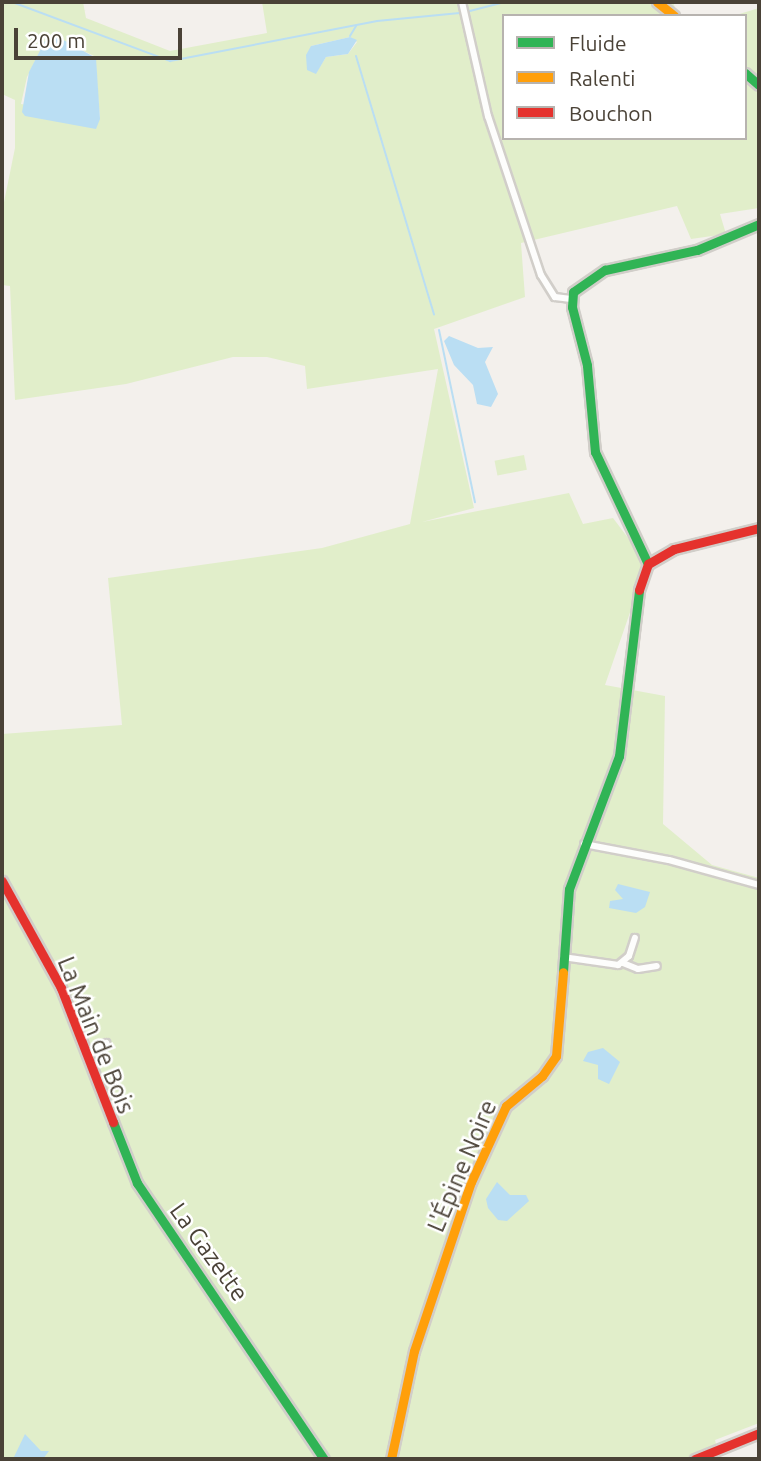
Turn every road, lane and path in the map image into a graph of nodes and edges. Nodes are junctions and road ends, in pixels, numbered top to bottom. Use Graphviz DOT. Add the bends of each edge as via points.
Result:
graph roads {
  1 [pos="657,2"];
  2 [pos="462,3"];
  3 [pos="672,14"];
  4 [pos="759,224"];
  5 [pos="571,299"];
  6 [pos="759,528"];
  7 [pos="648,564"];
  8 [pos="584,844"];
  9 [pos="2,881"];
  10 [pos="759,885"];
  11 [pos="635,938"];
  12 [pos="563,957"];
  13 [pos="623,963"];
  14 [pos="657,966"];
  15 [pos="106,1043"];
  16 [pos="86,1058"];
  17 [pos="131,1170"];
  18 [pos="759,1433"];
  19 [pos="324,1459"];
  20 [pos="391,1459"];
  21 [pos="695,1459"];
  1 -- 3 [label="street"];
  2 -- 5 [label="street" via="488,116 541,275 555,297"];
  4 -- 5 [label="street" via="697,250 605,270 586,280"];
  5 -- 7 [label="street" via="587,365 595,452"];
  6 -- 7 [label="street" via="674,549"];
  7 -- 8 [label="street, L'Épine Noire" via="635,595 619,756"];
  8 -- 10 [label="street" via="669,860"];
  8 -- 12 [label="street, L'Épine Noire" via="569,889"];
  9 -- 16 [label="street, La Main de Bois" via="61,988"];
  11 -- 13 [label="street"];
  12 -- 13 [label="street" via="614,966"];
  12 -- 20 [label="street, L'Épine Noire" via="555,1056 542,1076 516,1094 497,1123 461,1207 406,1379"];
  13 -- 14 [label="street" via="638,969"];
  15 -- 16 [label="street"];
  16 -- 17 [label="street, La Main de Bois"];
  17 -- 19 [label="street, La Gazette" via="176,1244 257,1355"];
  18 -- 21 [label="street"];
}
